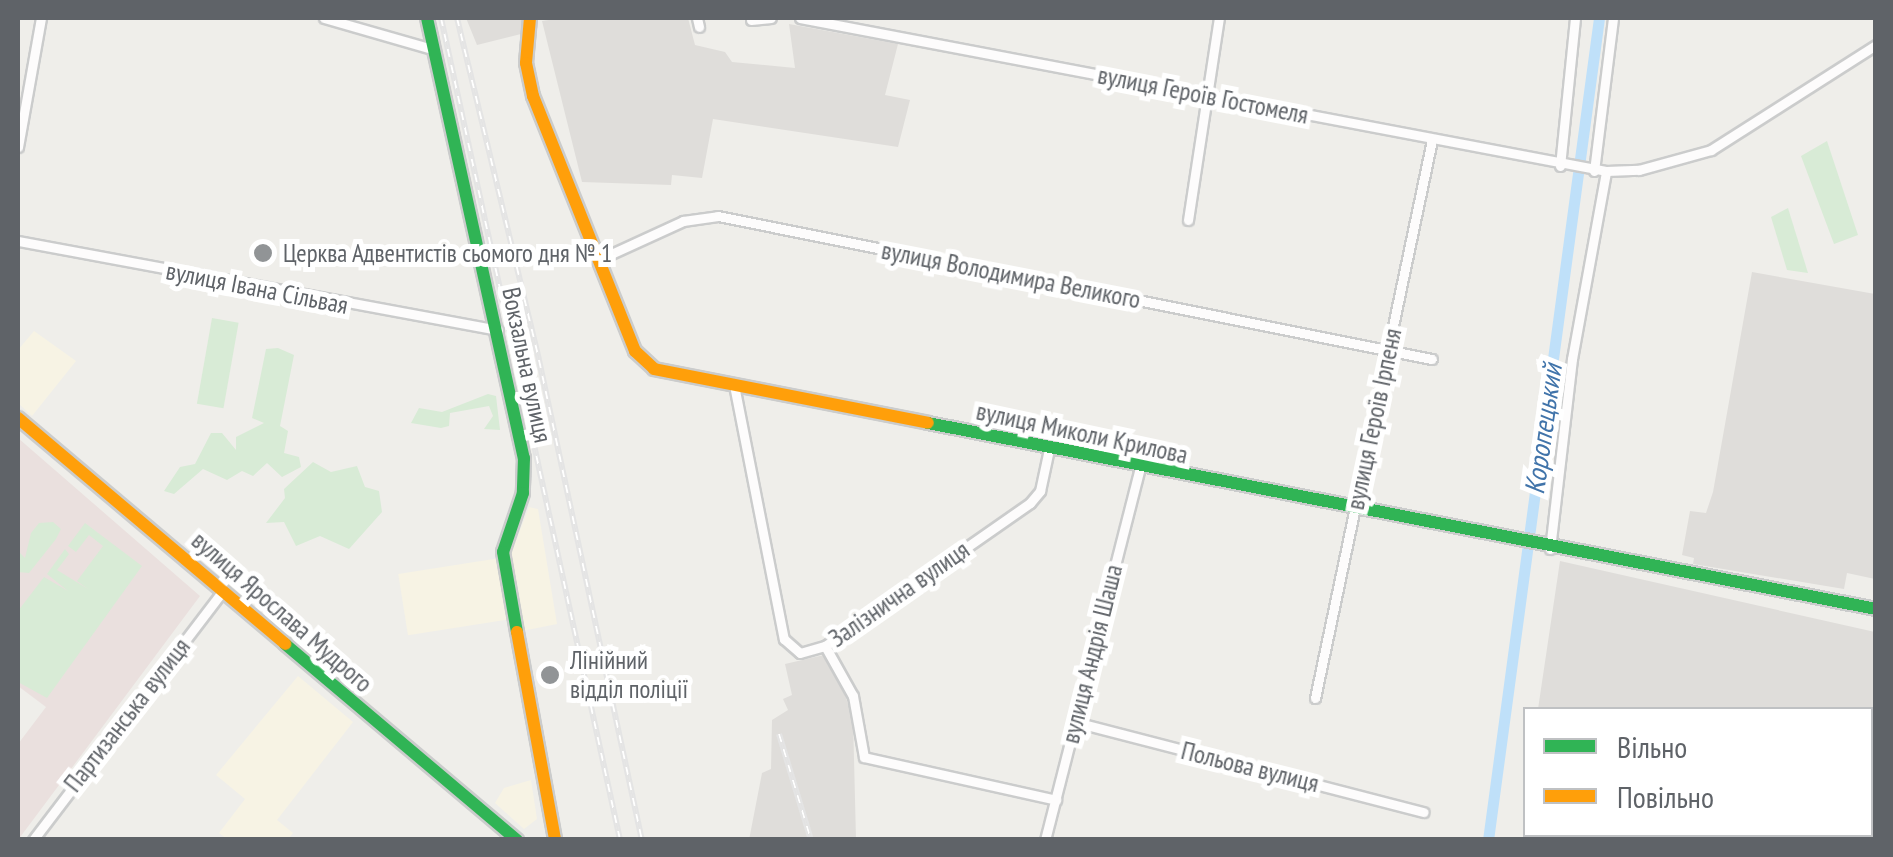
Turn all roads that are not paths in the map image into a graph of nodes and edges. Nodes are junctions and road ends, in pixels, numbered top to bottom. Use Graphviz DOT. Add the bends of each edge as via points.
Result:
graph roads {
  1 [pos="41,18"];
  2 [pos="324,18"];
  3 [pos="427,18"];
  4 [pos="531,18"];
  5 [pos="772,18"];
  6 [pos="800,18"];
  7 [pos="1219,18"];
  8 [pos="1575,18"];
  9 [pos="1613,18"];
  10 [pos="752,20"];
  11 [pos="1876,44"];
  12 [pos="432,48"];
  13 [pos="1208,96"];
  14 [pos="1432,140"];
  15 [pos="18,147"];
  16 [pos="1566,168"];
  17 [pos="1595,171"];
  18 [pos="1188,220"];
  19 [pos="18,241"];
  20 [pos="598,260"];
  21 [pos="498,330"];
  22 [pos="1388,350"];
  23 [pos="1432,359"];
  24 [pos="734,385"];
  25 [pos="18,418"];
  26 [pos="1048,449"];
  27 [pos="1140,468"];
  28 [pos="1355,510"];
  29 [pos="1544,548"];
  30 [pos="223,590"];
  31 [pos="1876,609"];
  32 [pos="825,646"];
  33 [pos="1316,698"];
  34 [pos="1075,722"];
  35 [pos="1056,800"];
  36 [pos="1424,812"];
  37 [pos="33,840"];
  38 [pos="517,840"];
  39 [pos="555,840"];
  40 [pos="1044,840"];
  1 -- 15 [label="street"];
  2 -- 12 [label="street"];
  3 -- 12 [label="street, Вокзальна вулиця"];
  4 -- 20 [label="street, вулиця Миколи Крилова" via="530,86"];
  5 -- 10 [label="street"];
  6 -- 13 [label="street, вулиця Героїв Гостомеля"];
  7 -- 13 [label="street"];
  8 -- 16 [label="street"];
  9 -- 17 [label="street"];
  11 -- 17 [label="street, вулиця Героїв Гостомеля" via="1710,150 1639,170"];
  12 -- 21 [label="street, Вокзальна вулиця"];
  13 -- 14 [label="street, вулиця Героїв Гостомеля"];
  13 -- 18 [label="street"];
  14 -- 16 [label="street, вулиця Героїв Гостомеля"];
  14 -- 22 [label="street, вулиця Героїв Ірпеня"];
  16 -- 17 [label="street, вулиця Героїв Гостомеля"];
  17 -- 29 [label="street"];
  19 -- 21 [label="street, вулиця Івана Сільвая"];
  20 -- 22 [label="street, вулиця Володимира Великого" via="684,221 718,216"];
  20 -- 24 [label="street, вулиця Миколи Крилова" via="646,365"];
  21 -- 39 [label="street, Вокзальна вулиця" via="525,470 504,540 504,568"];
  22 -- 23 [label="street, вулиця Володимира Великого"];
  22 -- 28 [label="street, вулиця Героїв Ірпеня"];
  24 -- 26 [label="street, вулиця Миколи Крилова"];
  24 -- 32 [label="street, Залізнична вулиця" via="784,640 800,654"];
  25 -- 30 [label="street, вулиця Ярослава Мудрого"];
  26 -- 27 [label="street, вулиця Миколи Крилова"];
  26 -- 32 [label="street, Залізнична вулиця" via="1040,491 1030,503"];
  27 -- 28 [label="street, вулиця Миколи Крилова"];
  27 -- 34 [label="street, вулиця Андрія Шаша"];
  28 -- 29 [label="street, вулиця Миколи Крилова"];
  28 -- 33 [label="street, вулиця Героїв Ірпеня"];
  29 -- 31 [label="street, вулиця Миколи Крилова"];
  30 -- 37 [label="street, Партизанська вулиця"];
  30 -- 38 [label="street, вулиця Ярослава Мудрого"];
  32 -- 35 [label="street" via="854,696 864,757"];
  34 -- 35 [label="street, вулиця Андрія Шаша"];
  34 -- 36 [label="street, Польова вулиця"];
  35 -- 40 [label="street, вулиця Андрія Шаша"];
}
